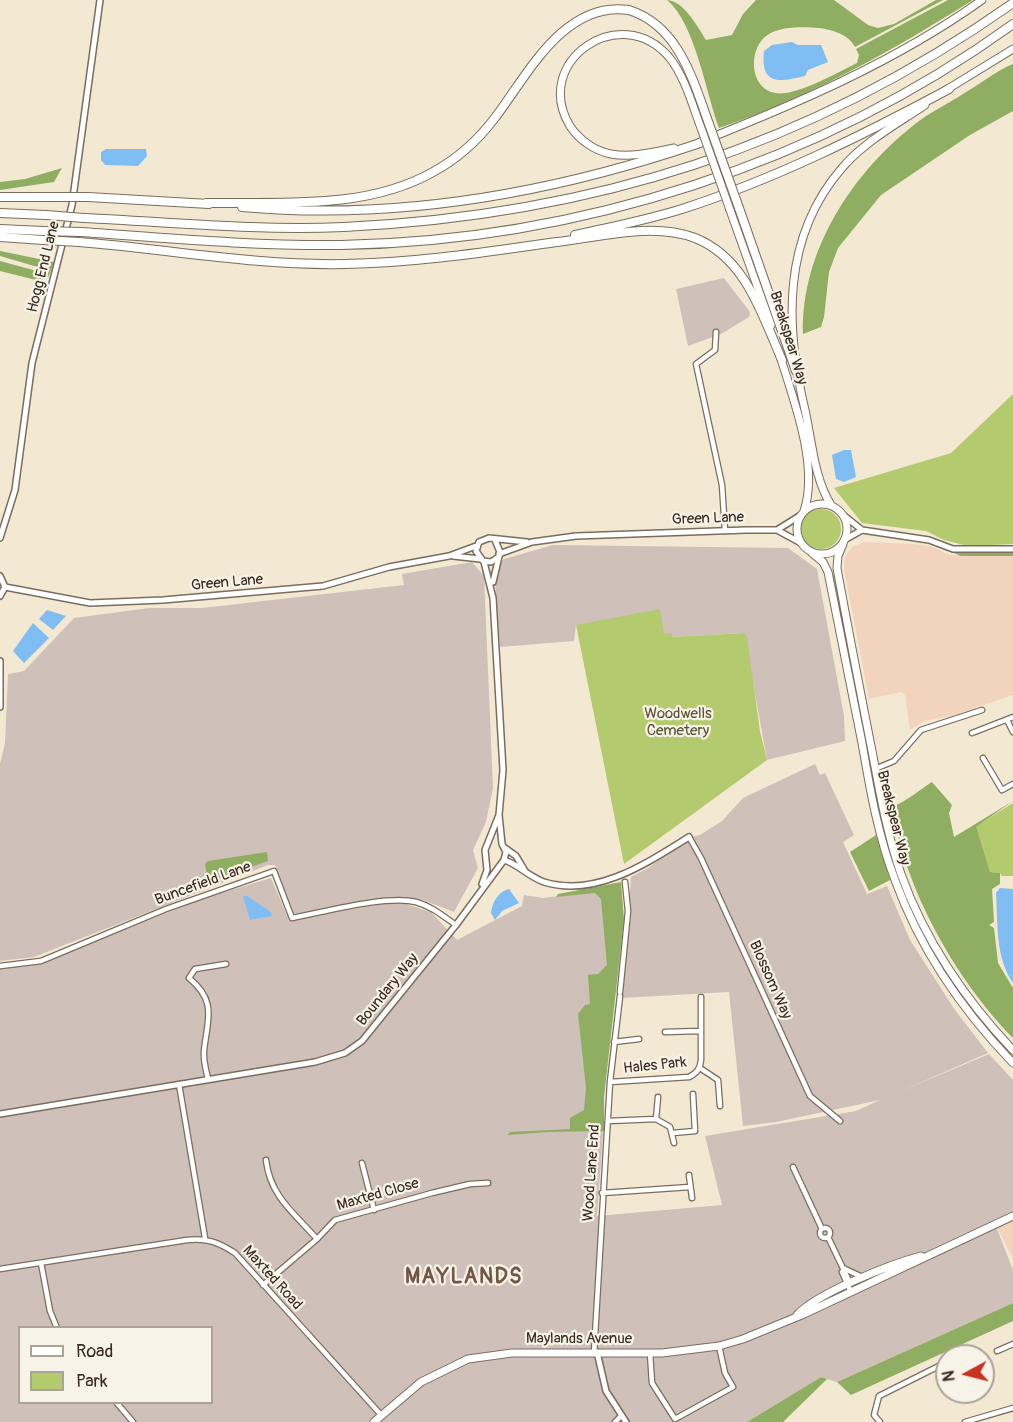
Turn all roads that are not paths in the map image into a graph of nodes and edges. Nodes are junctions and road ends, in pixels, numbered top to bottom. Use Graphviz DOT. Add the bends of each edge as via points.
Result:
graph roads {
  1 [pos="100,0"];
  2 [pos="982,0"];
  3 [pos="1013,3"];
  4 [pos="1013,24"];
  5 [pos="1013,49"];
  6 [pos="949,88"];
  7 [pos="705,126"];
  8 [pos="699,142"];
  9 [pos="0,197"];
  10 [pos="206,203"];
  11 [pos="735,209"];
  12 [pos="0,213"];
  13 [pos="0,229"];
  14 [pos="44,235"];
  15 [pos="0,237"];
  16 [pos="80,238"];
  17 [pos="524,247"];
  18 [pos="716,332"];
  19 [pos="782,360"];
  20 [pos="796,372"];
  21 [pos="831,505"];
  22 [pos="802,513"];
  23 [pos="842,514"];
  24 [pos="777,530"];
  25 [pos="862,530"];
  26 [pos="725,531"];
  27 [pos="0,538"];
  28 [pos="495,540"];
  29 [pos="845,541"];
  30 [pos="532,542"];
  31 [pos="801,543"];
  32 [pos="476,546"];
  33 [pos="1013,549"];
  34 [pos="812,553"];
  35 [pos="449,556"];
  36 [pos="498,556"];
  37 [pos="482,560"];
  38 [pos="0,576"];
  39 [pos="5,587"];
  40 [pos="492,589"];
  41 [pos="0,596"];
  42 [pos="0,661"];
  43 [pos="0,707"];
  44 [pos="982,710"];
  45 [pos="1013,717"];
  46 [pos="1007,720"];
  47 [pos="1013,732"];
  48 [pos="972,733"];
  49 [pos="983,758"];
  50 [pos="875,769"];
  51 [pos="1013,784"];
  52 [pos="499,815"];
  53 [pos="689,837"];
  54 [pos="489,844"];
  55 [pos="504,846"];
  56 [pos="487,859"];
  57 [pos="501,861"];
  58 [pos="525,872"];
  59 [pos="625,882"];
  60 [pos="481,888"];
  61 [pos="456,925"];
  62 [pos="226,964"];
  63 [pos="0,966"];
  64 [pos="700,997"];
  65 [pos="700,1031"];
  66 [pos="665,1032"];
  67 [pos="639,1039"];
  68 [pos="614,1042"];
  69 [pos="1013,1050"];
  70 [pos="1013,1063"];
  71 [pos="700,1068"];
  72 [pos="208,1079"];
  73 [pos="610,1082"];
  74 [pos="179,1084"];
  75 [pos="693,1094"];
  76 [pos="658,1097"];
  77 [pos="720,1106"];
  78 [pos="0,1114"];
  79 [pos="656,1119"];
  80 [pos="608,1121"];
  81 [pos="840,1121"];
  82 [pos="673,1133"];
  83 [pos="674,1143"];
  84 [pos="266,1160"];
  85 [pos="362,1163"];
  86 [pos="793,1167"];
  87 [pos="689,1175"];
  88 [pos="488,1183"];
  89 [pos="690,1187"];
  90 [pos="602,1193"];
  91 [pos="692,1198"];
  92 [pos="374,1210"];
  93 [pos="1013,1216"];
  94 [pos="205,1238"];
  95 [pos="317,1239"];
  96 [pos="932,1253"];
  97 [pos="41,1263"];
  98 [pos="841,1266"];
  99 [pos="0,1269"];
  100 [pos="869,1276"];
  101 [pos="884,1276"];
  102 [pos="263,1285"];
  103 [pos="850,1288"];
  104 [pos="826,1303"];
  105 [pos="809,1304"];
  106 [pos="797,1315"];
  107 [pos="56,1326"];
  108 [pos="1013,1344"];
  109 [pos="719,1346"];
  110 [pos="997,1351"];
  111 [pos="596,1353"];
  112 [pos="650,1353"];
  113 [pos="935,1368"];
  114 [pos="118,1404"];
  115 [pos="1013,1408"];
  116 [pos="382,1416"];
  117 [pos="621,1416"];
  118 [pos="133,1422"];
  119 [pos="375,1422"];
  120 [pos="615,1422"];
  121 [pos="626,1422"];
  122 [pos="880,1422"];
  123 [pos="965,1422"];
  1 -- 27 [label="street, Hogg End Lane" via="72,204 32,363 15,490"];
  2 -- 8 [label="main road" via="911,45 820,94"];
  3 -- 12 [label="highway, bridge" via="933,57 842,105 731,153 605,192 484,216 342,227 256,227"];
  4 -- 16 [label="highway" via="965,58 891,100 799,145 675,191 595,211 486,233 342,244"];
  5 -- 6 [label="main road, Breakspear Way"];
  6 -- 17 [label="highway" via="831,149 749,185 650,219"];
  6 -- 20 [label="main road, Breakspear Way" via="852,158 813,211 803,235 794,284 791,336"];
  7 -- 8 [label="main road" via="677,68 658,47 638,37 620,34 597,39 577,53 566,70 561,91 563,110 573,130 588,145 608,154 630,155"];
  7 -- 10 [label="highway" via="689,70 663,30 640,14 602,9 581,15 556,32 483,132 454,158 413,183 376,194 332,200"];
  7 -- 11 [label="highway, bridge"];
  8 -- 10 [label="highway" via="573,181 441,203 316,210"];
  9 -- 10 [label="highway, bridge"];
  11 -- 19 [label="main road, Breakspear Way"];
  11 -- 20 [label="highway"];
  13 -- 14 [label="highway"];
  14 -- 15 [label="highway"];
  14 -- 16 [label="highway, bridge"];
  16 -- 17 [label="highway" via="283,263 344,264"];
  17 -- 19 [label="highway" via="650,231 694,238 727,259 748,284"];
  18 -- 26 [label="street" via="715,350 696,364 722,485"];
  19 -- 22 [label="main road, Breakspear Way" via="810,481"];
  20 -- 21 [label="main road, Breakspear Way" via="823,492"];
  21 -- 22 [label="main road" via="820,504"];
  21 -- 23 [label="main road"];
  22 -- 24 [label="street"];
  22 -- 31 [label="main road" via="796,529"];
  23 -- 25 [label="street"];
  23 -- 29 [label="main road" via="848,530"];
  24 -- 26 [label="street, Green Lane"];
  24 -- 31 [label="street, Green Lane"];
  25 -- 29 [label="street"];
  25 -- 33 [label="street" via="929,540 953,549"];
  26 -- 30 [label="street, Green Lane" via="583,536"];
  28 -- 30 [label="street, Green Lane"];
  28 -- 32 [label="street" via="485,538"];
  28 -- 36 [label="street" via="500,547"];
  29 -- 34 [label="main road" via="826,555"];
  29 -- 50 [label="main road, Breakspear Way" via="837,568"];
  30 -- 36 [label="street, Green Lane"];
  31 -- 34 [label="main road"];
  32 -- 35 [label="street, Green Lane"];
  32 -- 37 [label="street"];
  34 -- 70 [label="main road, Breakspear Way" via="828,573 871,796 895,880 945,979"];
  35 -- 37 [label="street, Green Lane"];
  35 -- 39 [label="street, Green Lane" via="389,567 322,586 141,602 75,601"];
  36 -- 37 [label="street"];
  36 -- 40 [label="street"];
  37 -- 40 [label="street"];
  38 -- 39 [label="street"];
  39 -- 41 [label="street"];
  40 -- 52 [label="street" via="503,770"];
  42 -- 43 [label="street"];
  44 -- 50 [label="street" via="921,730 894,761"];
  45 -- 46 [label="street"];
  46 -- 47 [label="street"];
  46 -- 48 [label="street"];
  49 -- 51 [label="street" via="1002,790"];
  50 -- 69 [label="main road, Breakspear Way" via="891,842 913,902 953,975"];
  52 -- 54 [label="street"];
  52 -- 55 [label="street"];
  53 -- 58 [label="street" via="642,866 608,880 559,885"];
  53 -- 81 [label="street, Blossom Way" via="810,1096"];
  54 -- 55 [label="street"];
  54 -- 56 [label="street"];
  55 -- 57 [label="street"];
  55 -- 58 [label="street" via="516,856"];
  56 -- 57 [label="street"];
  56 -- 60 [label="street, Boundary Way"];
  57 -- 58 [label="street"];
  57 -- 60 [label="street, Boundary Way"];
  59 -- 68 [label="street, Wood Lane End" via="628,911"];
  60 -- 61 [label="street, Boundary Way"];
  61 -- 63 [label="street, Buncefield Lane" via="429,907 408,901 292,918 274,871 166,909 41,961"];
  61 -- 72 [label="street, Boundary Way" via="363,1041 345,1053 315,1062"];
  62 -- 72 [label="street" via="195,969 189,978 210,1011 204,1054"];
  64 -- 65 [label="street, Hales Park"];
  65 -- 66 [label="street"];
  65 -- 71 [label="street, Hales Park"];
  67 -- 68 [label="street"];
  68 -- 73 [label="street, Wood Lane End"];
  71 -- 73 [label="street, Hales Park" via="689,1077"];
  71 -- 77 [label="street" via="718,1080"];
  72 -- 74 [label="street, Boundary Way"];
  73 -- 80 [label="street, Wood Lane End"];
  74 -- 78 [label="street, Boundary Way"];
  74 -- 94 [label="street"];
  75 -- 82 [label="street" via="695,1131"];
  76 -- 79 [label="street"];
  79 -- 80 [label="street"];
  79 -- 82 [label="street"];
  80 -- 90 [label="street, Wood Lane End"];
  82 -- 83 [label="street"];
  84 -- 95 [label="street" via="271,1184"];
  85 -- 92 [label="street"];
  86 -- 98 [label="street" via="822,1229 821,1236 828,1237"];
  87 -- 89 [label="street"];
  88 -- 92 [label="street, Maxted Close" via="470,1184"];
  89 -- 90 [label="street"];
  89 -- 91 [label="street"];
  90 -- 111 [label="street, Wood Lane End"];
  92 -- 95 [label="street, Maxted Close" via="335,1220"];
  93 -- 96 [label="main road, Maylands Avenue"];
  94 -- 97 [label="street"];
  94 -- 102 [label="street, Maxted Road" via="235,1253"];
  95 -- 102 [label="street, Maxted Close"];
  96 -- 100 [label="main road, Maylands Avenue"];
  96 -- 101 [label="main road, Maylands Avenue"];
  97 -- 99 [label="street"];
  97 -- 107 [label="street"];
  98 -- 100 [label="street" via="858,1276"];
  98 -- 103 [label="street"];
  100 -- 101 [label="main road"];
  100 -- 103 [label="main road, Maylands Avenue"];
  101 -- 103 [label="main road, Maylands Avenue"];
  102 -- 116 [label="street, Maxted Road"];
  103 -- 104 [label="main road, Maylands Avenue"];
  103 -- 105 [label="main road, Maylands Avenue"];
  104 -- 105 [label="main road"];
  104 -- 106 [label="main road, Maylands Avenue"];
  105 -- 106 [label="main road, Maylands Avenue"];
  106 -- 109 [label="main road, Maylands Avenue" via="755,1335"];
  108 -- 110 [label="street"];
  109 -- 112 [label="main road, Maylands Avenue"];
  109 -- 112 [label="street" via="725,1373 733,1387 675,1419 652,1383"];
  111 -- 112 [label="main road, Maylands Avenue"];
  111 -- 116 [label="main road, Maylands Avenue" via="512,1353 468,1359 421,1382"];
  111 -- 117 [label="street, Wood Lane End" via="606,1391"];
  113 -- 122 [label="street" via="879,1396 874,1415"];
  114 -- 118 [label="street"];
  115 -- 123 [label="street"];
  116 -- 119 [label="main road, Maylands Avenue"];
  117 -- 120 [label="street"];
  117 -- 121 [label="street, Wood Lane End"];
}
